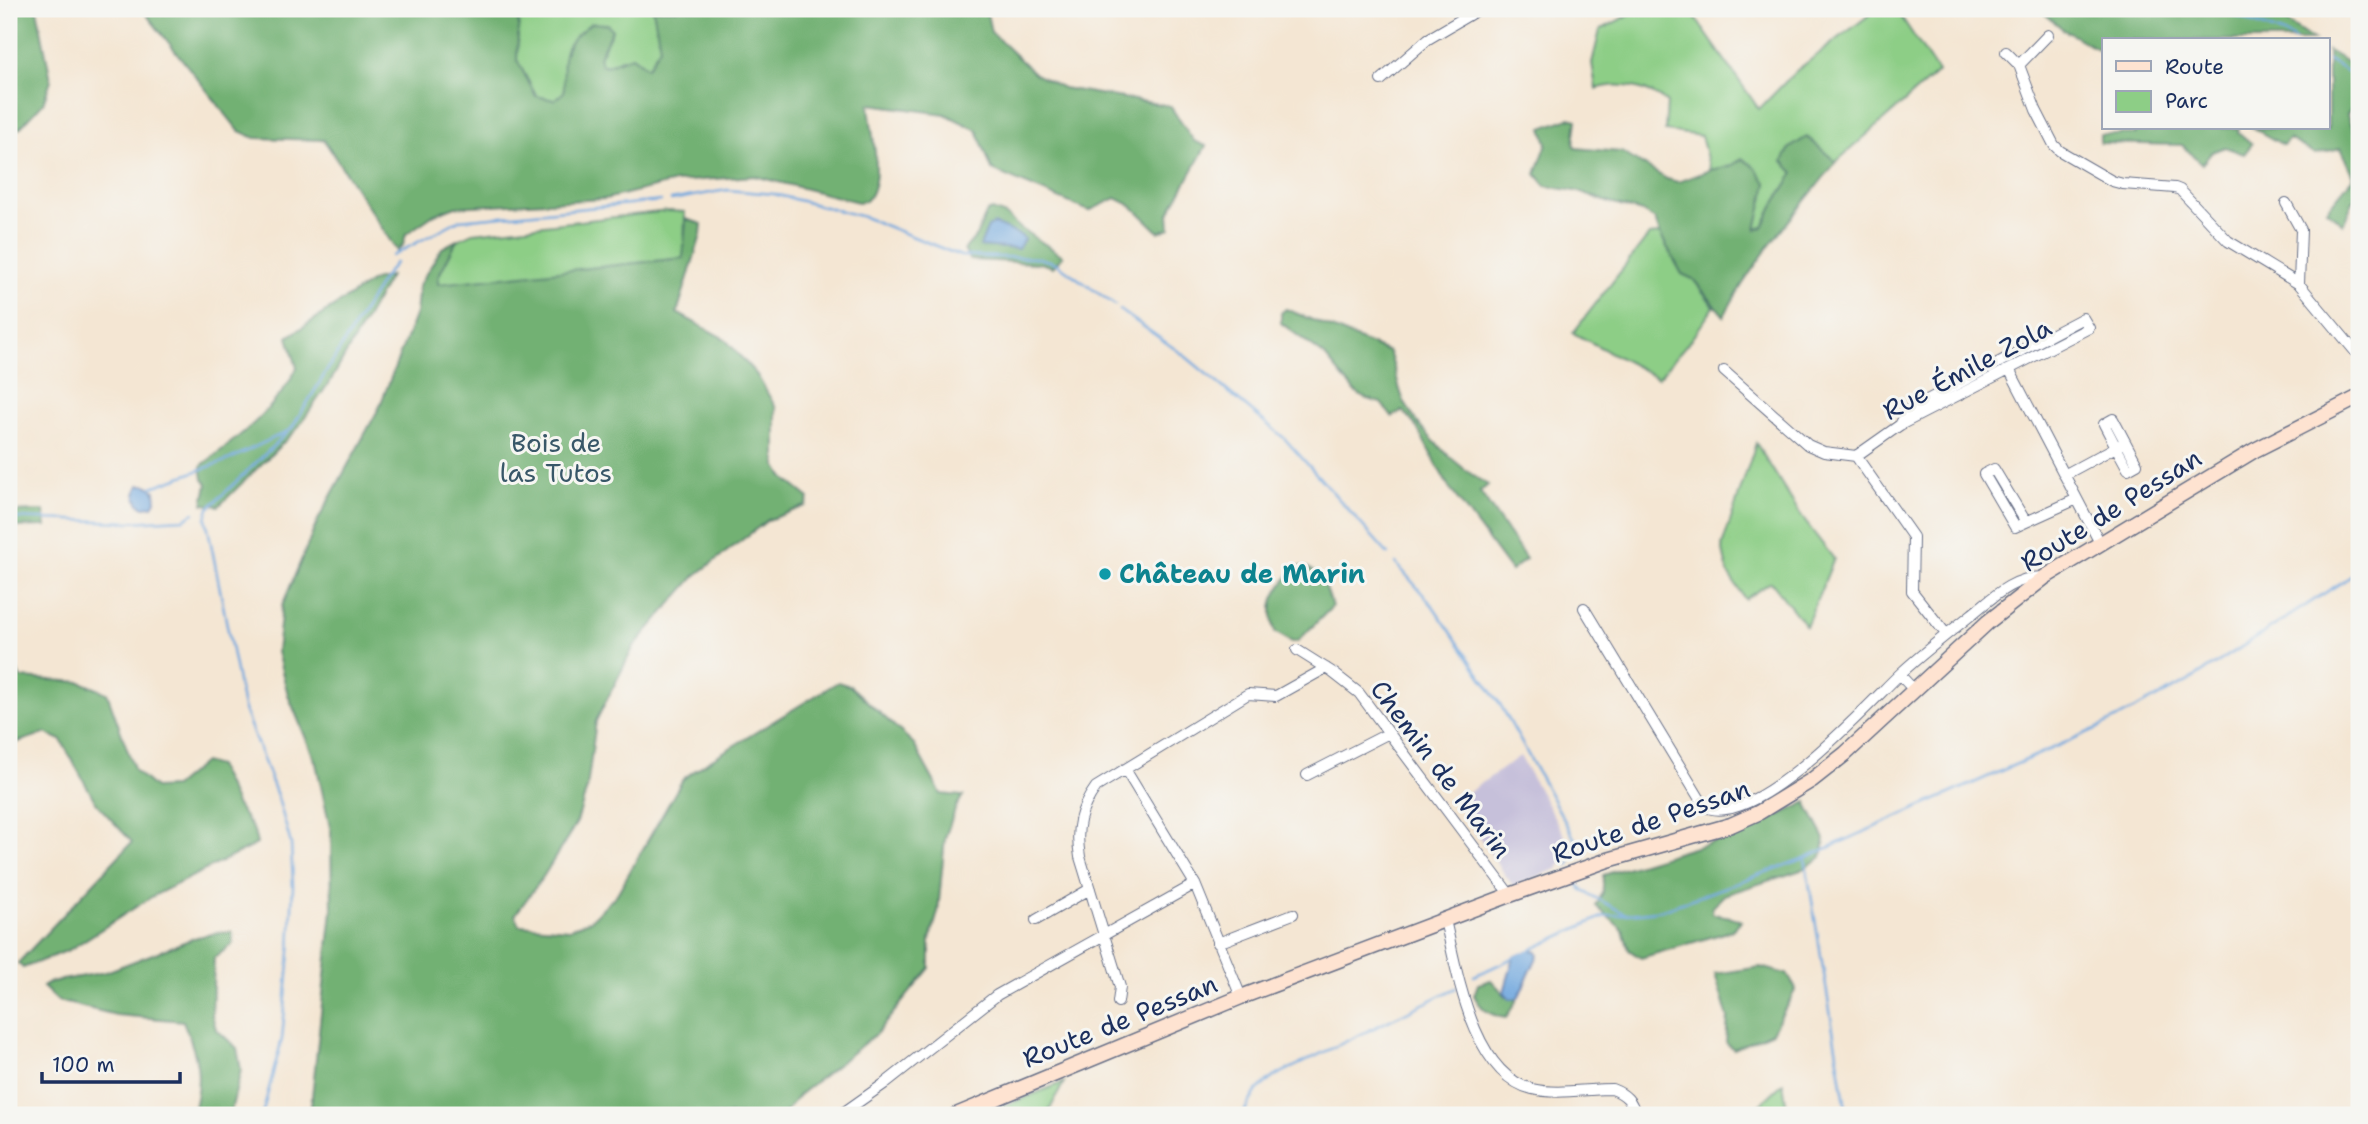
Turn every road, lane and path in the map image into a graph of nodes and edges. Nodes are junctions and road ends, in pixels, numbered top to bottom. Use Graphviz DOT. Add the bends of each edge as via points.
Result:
graph roads {
  1 [pos="1479,9"];
  2 [pos="2352,9"];
  3 [pos="2359,11"];
  4 [pos="2048,35"];
  5 [pos="2006,52"];
  6 [pos="2019,65"];
  7 [pos="1381,80"];
  8 [pos="2286,203"];
  9 [pos="2299,284"];
  10 [pos="2359,356"];
  11 [pos="2009,369"];
  12 [pos="1724,370"];
  13 [pos="2359,397"];
  14 [pos="1900,425"];
  15 [pos="2121,444"];
  16 [pos="1856,456"];
  17 [pos="2064,475"];
  18 [pos="2077,499"];
  19 [pos="2026,522"];
  20 [pos="2100,543"];
  21 [pos="2045,577"];
  22 [pos="1584,608"];
  23 [pos="1946,634"];
  24 [pos="1297,650"];
  25 [pos="1326,668"];
  26 [pos="1900,674"];
  27 [pos="1913,689"];
  28 [pos="1389,733"];
  29 [pos="1125,769"];
  30 [pos="1307,775"];
  31 [pos="1195,884"];
  32 [pos="1090,889"];
  33 [pos="1510,895"];
  34 [pos="1293,914"];
  35 [pos="1036,920"];
  36 [pos="1445,920"];
  37 [pos="1104,934"];
  38 [pos="1218,943"];
  39 [pos="1241,998"];
  40 [pos="1118,1002"];
  41 [pos="840,1115"];
  42 [pos="956,1115"];
  43 [pos="1635,1115"];
  1 -- 7 [label="street" via="1428,39"];
  2 -- 3 [label="street"];
  4 -- 6 [label="street"];
  5 -- 6 [label="street"];
  6 -- 9 [label="street" via="2036,110 2060,151 2112,181 2180,190 2228,242"];
  8 -- 9 [label="street" via="2301,230"];
  9 -- 10 [label="street"];
  11 -- 14 [label="street, Rue Émile Zola"];
  11 -- 14 [label="street, Rue Émile Zola" via="2089,328 2083,318 1908,410"];
  11 -- 17 [label="street"];
  12 -- 16 [label="street" via="1808,445"];
  13 -- 20 [label="main road, Route de Pessan" via="2255,450"];
  14 -- 16 [label="street, Rue Émile Zola"];
  15 -- 17 [label="street"];
  16 -- 23 [label="street" via="1913,537 1912,591"];
  17 -- 18 [label="street"];
  18 -- 19 [label="street"];
  18 -- 20 [label="street"];
  19 -- 19 [label="street" via="1994,469 1984,474 2015,527"];
  20 -- 21 [label="main road, Route de Pessan"];
  21 -- 23 [label="street" via="2011,584"];
  21 -- 27 [label="main road, Route de Pessan"];
  22 -- 26 [label="street" via="1704,806 1711,810 1749,802 1774,787 1842,733"];
  23 -- 26 [label="street"];
  24 -- 25 [label="street, Chemin de Marin"];
  25 -- 28 [label="street, Chemin de Marin" via="1359,693"];
  25 -- 29 [label="street" via="1276,696 1248,694"];
  26 -- 27 [label="street"];
  27 -- 33 [label="main road, Route de Pessan" via="1834,763 1758,813"];
  28 -- 30 [label="street"];
  28 -- 33 [label="street, Chemin de Marin"];
  29 -- 31 [label="street"];
  29 -- 32 [label="street" via="1096,787 1082,811 1077,841"];
  31 -- 37 [label="street"];
  31 -- 38 [label="street"];
  32 -- 35 [label="street"];
  32 -- 37 [label="street"];
  33 -- 36 [label="main road, Route de Pessan"];
  34 -- 38 [label="street"];
  36 -- 39 [label="main road, Route de Pessan"];
  36 -- 43 [label="street" via="1481,1043 1506,1076 1539,1090 1612,1089 1631,1102"];
  37 -- 40 [label="street" via="1120,987"];
  37 -- 41 [label="street" via="996,995"];
  38 -- 39 [label="street"];
  39 -- 42 [label="main road, Route de Pessan"];
}
